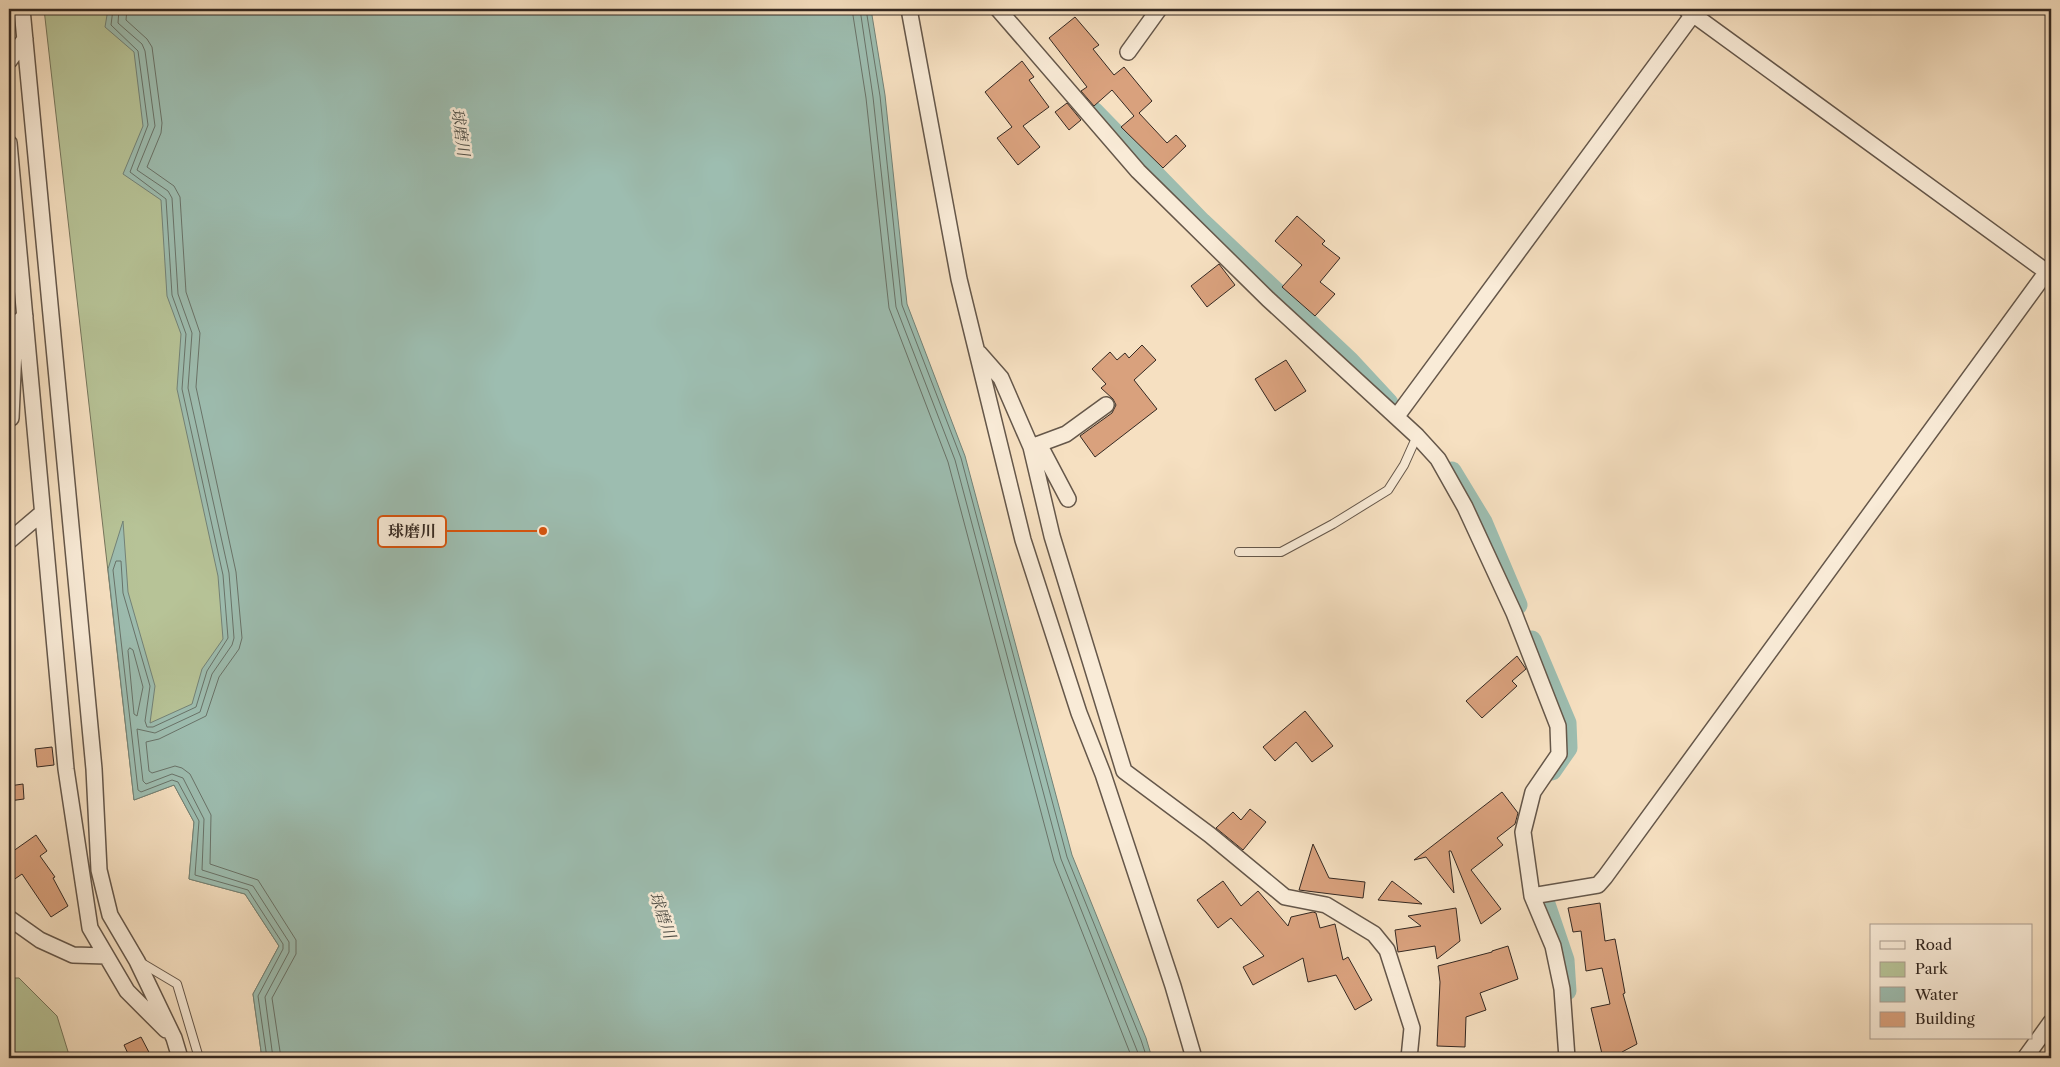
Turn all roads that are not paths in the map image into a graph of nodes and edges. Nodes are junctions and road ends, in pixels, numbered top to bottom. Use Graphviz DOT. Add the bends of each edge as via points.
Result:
graph roads {
  1 [pos="22,9"];
  2 [pos="909,9"];
  3 [pos="998,9"];
  4 [pos="1160,9"];
  5 [pos="1692,11"];
  6 [pos="25,39"];
  7 [pos="1128,52"];
  8 [pos="9,61"];
  9 [pos="9,143"];
  10 [pos="2050,271"];
  11 [pos="25,316"];
  12 [pos="977,350"];
  13 [pos="1106,405"];
  14 [pos="1397,416"];
  15 [pos="11,418"];
  16 [pos="1418,436"];
  17 [pos="1035,446"];
  18 [pos="1068,499"];
  19 [pos="42,513"];
  20 [pos="9,542"];
  21 [pos="1239,552"];
  22 [pos="1532,896"];
  23 [pos="9,918"];
  24 [pos="106,956"];
  25 [pos="137,961"];
  26 [pos="2051,1022"];
  27 [pos="174,1038"];
  28 [pos="180,1058"];
  29 [pos="199,1058"];
  30 [pos="1194,1058"];
  31 [pos="1409,1058"];
  32 [pos="1567,1058"];
  33 [pos="2024,1058"];
  1 -- 6 [label="street"];
  2 -- 12 [label="street" via="959,279"];
  3 -- 14 [label="street" via="1138,171 1268,300"];
  4 -- 7 [label="street"];
  5 -- 10 [label="street"];
  5 -- 14 [label="street"];
  6 -- 8 [label="street"];
  6 -- 25 [label="street" via="94,769 98,870 110,915"];
  9 -- 11 [label="street"];
  10 -- 22 [label="street" via="1605,877 1598,884"];
  11 -- 15 [label="street" via="15,325"];
  11 -- 19 [label="street"];
  12 -- 17 [label="street" via="1001,378"];
  12 -- 30 [label="street" via="1024,540"];
  13 -- 17 [label="street" via="1066,434"];
  14 -- 16 [label="street"];
  16 -- 21 [label="lane" via="1388,490 1281,552"];
  16 -- 22 [label="street" via="1438,459 1465,507 1514,613 1558,726 1559,754 1533,792 1523,832"];
  17 -- 18 [label="street"];
  17 -- 31 [label="street" via="1052,536 1124,771 1210,835 1285,897 1326,905 1374,934 1387,950 1412,1028"];
  19 -- 20 [label="street"];
  19 -- 24 [label="street" via="66,769 90,928"];
  22 -- 32 [label="street" via="1554,954 1562,988"];
  23 -- 24 [label="street" via="40,940 73,955"];
  24 -- 27 [label="street" via="127,991"];
  25 -- 27 [label="street"];
  25 -- 29 [label="lane" via="177,984"];
  26 -- 33 [label="street"];
  27 -- 28 [label="street"];
}
